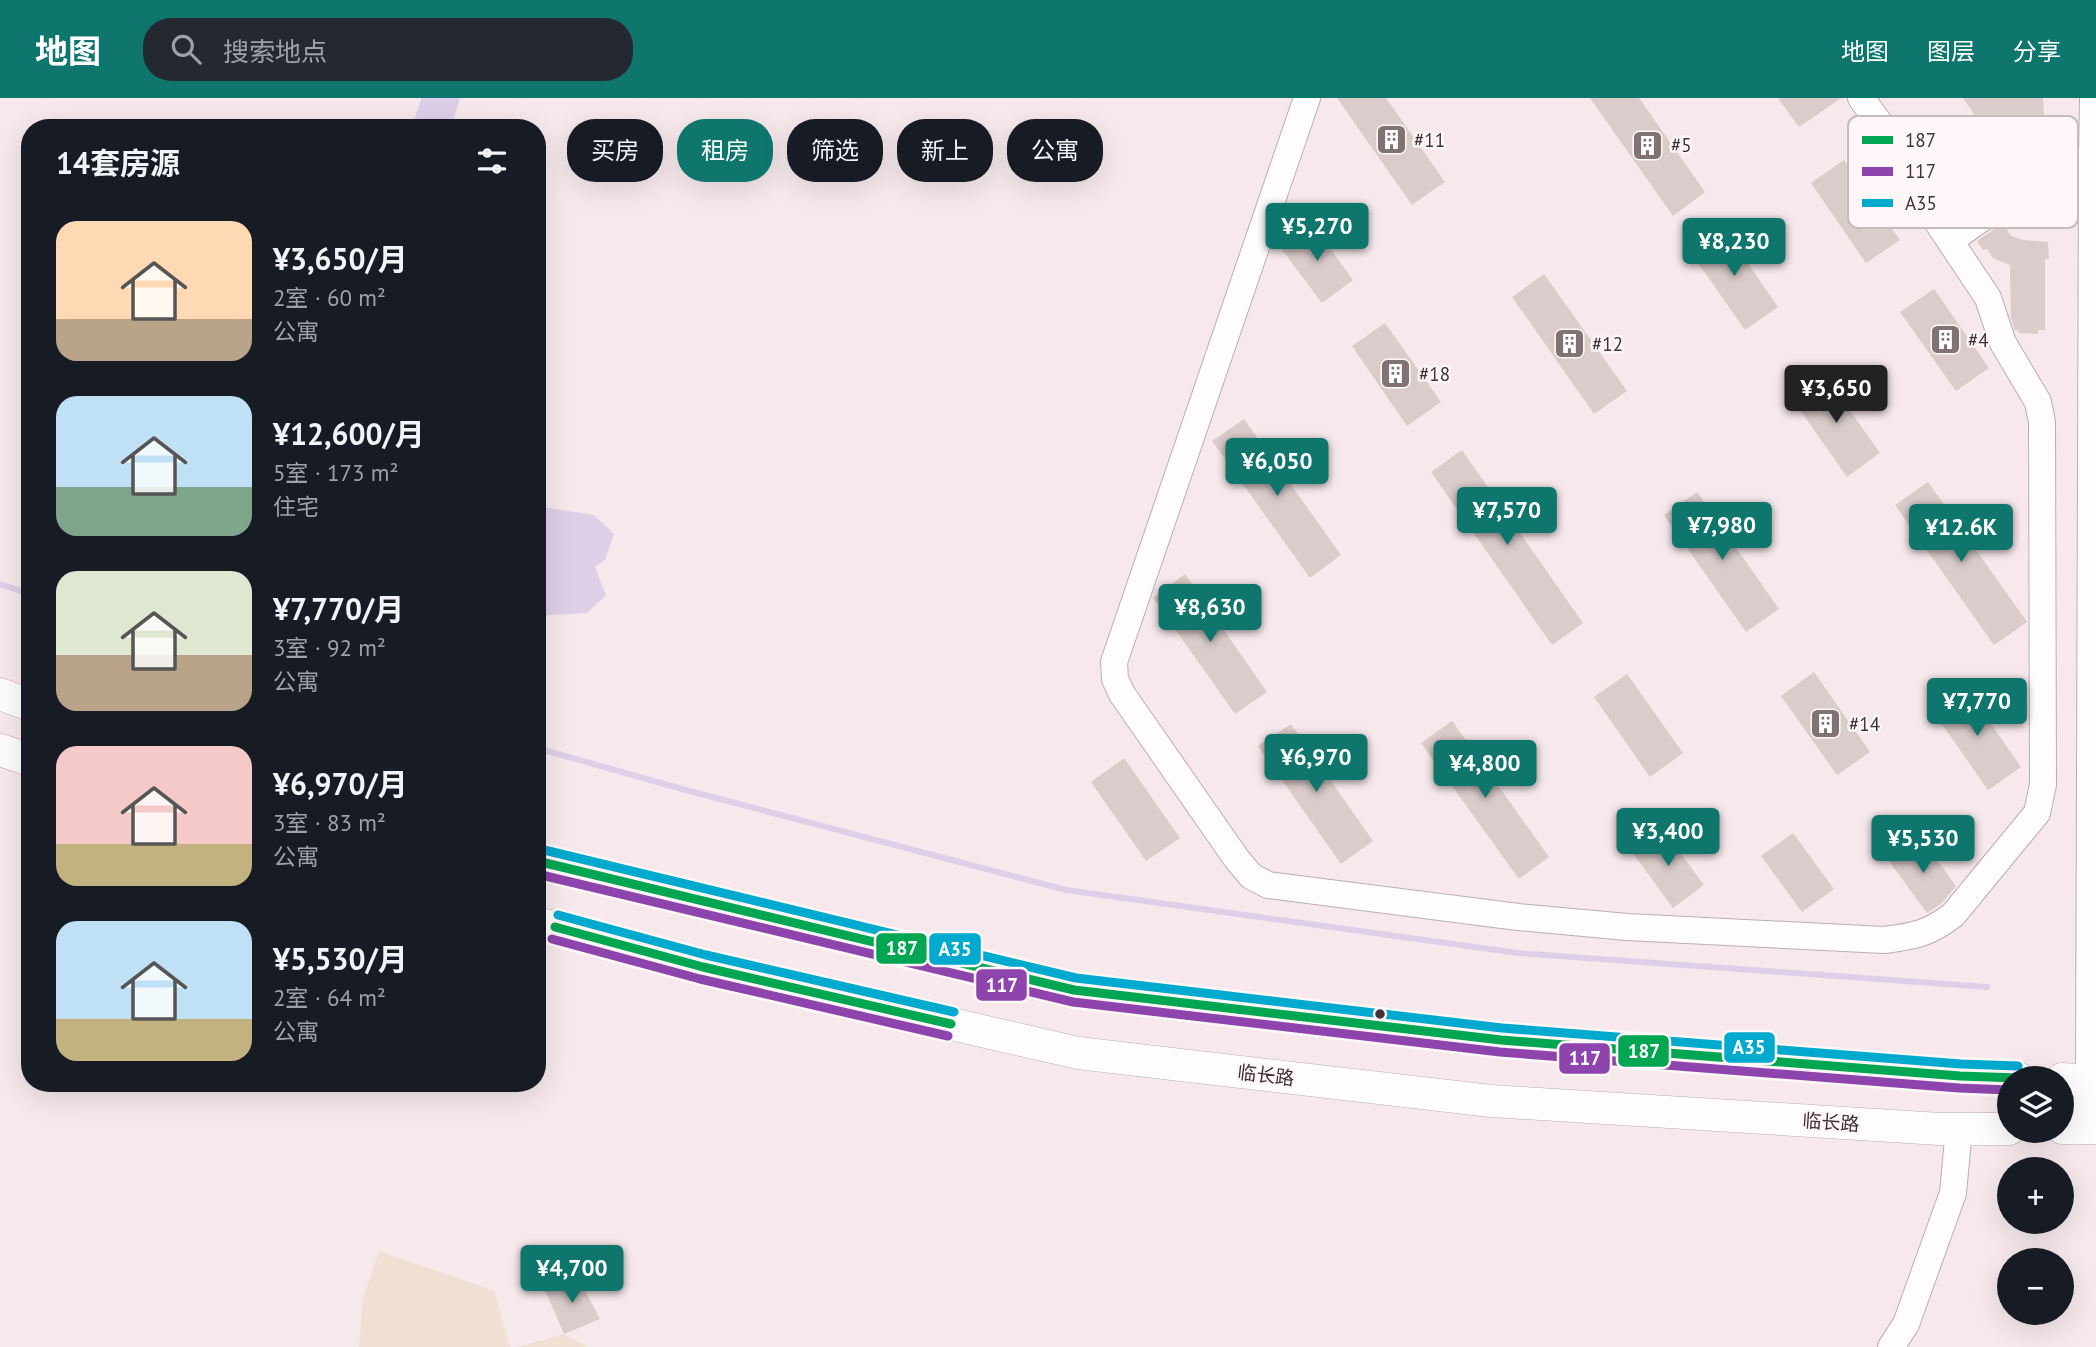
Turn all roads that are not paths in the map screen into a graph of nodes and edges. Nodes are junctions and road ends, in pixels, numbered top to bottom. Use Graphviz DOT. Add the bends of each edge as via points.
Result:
graph roads {
  1 [pos="1307,98"];
  2 [pos="1861,98"];
  3 [pos="2093,98"];
  4 [pos="1874,116"];
  5 [pos="2094,163"];
  6 [pos="2094,206"];
  7 [pos="1941,228"];
  8 [pos="1968,228"];
  9 [pos="1950,241"];
  10 [pos="0,695"];
  11 [pos="21,702"];
  12 [pos="0,750"];
  13 [pos="21,757"];
  14 [pos="546,863"];
  15 [pos="546,925"];
  16 [pos="1997,1077"];
  17 [pos="2082,1080"];
  18 [pos="2080,1128"];
  19 [pos="1959,1129"];
  20 [pos="1997,1129"];
  21 [pos="1891,1347"];
  1 -- 9 [label="street" via="1114,662 1122,694 1244,867 1268,884 1518,918 1821,938 1884,940 1922,934 1953,915 2036,813 2043,785 2042,422 2038,402 2003,343 1988,298"];
  2 -- 4 [label="street"];
  3 -- 5 [label="street"];
  5 -- 6 [label="street"];
  6 -- 17 [label="street"];
  7 -- 9 [label="street"];
  8 -- 9 [label="street"];
  10 -- 11 [label="main road"];
  12 -- 13 [label="main road"];
  14 -- 16 [label="main road" via="1074,990 1501,1040"];
  15 -- 19 [label="main road, 临长路" via="703,967 1078,1053 1492,1101"];
  17 -- 18 [label="street"];
  19 -- 20 [label="main road, 临长路"];
  19 -- 21 [label="street" via="1953,1193 1906,1324"];
}
